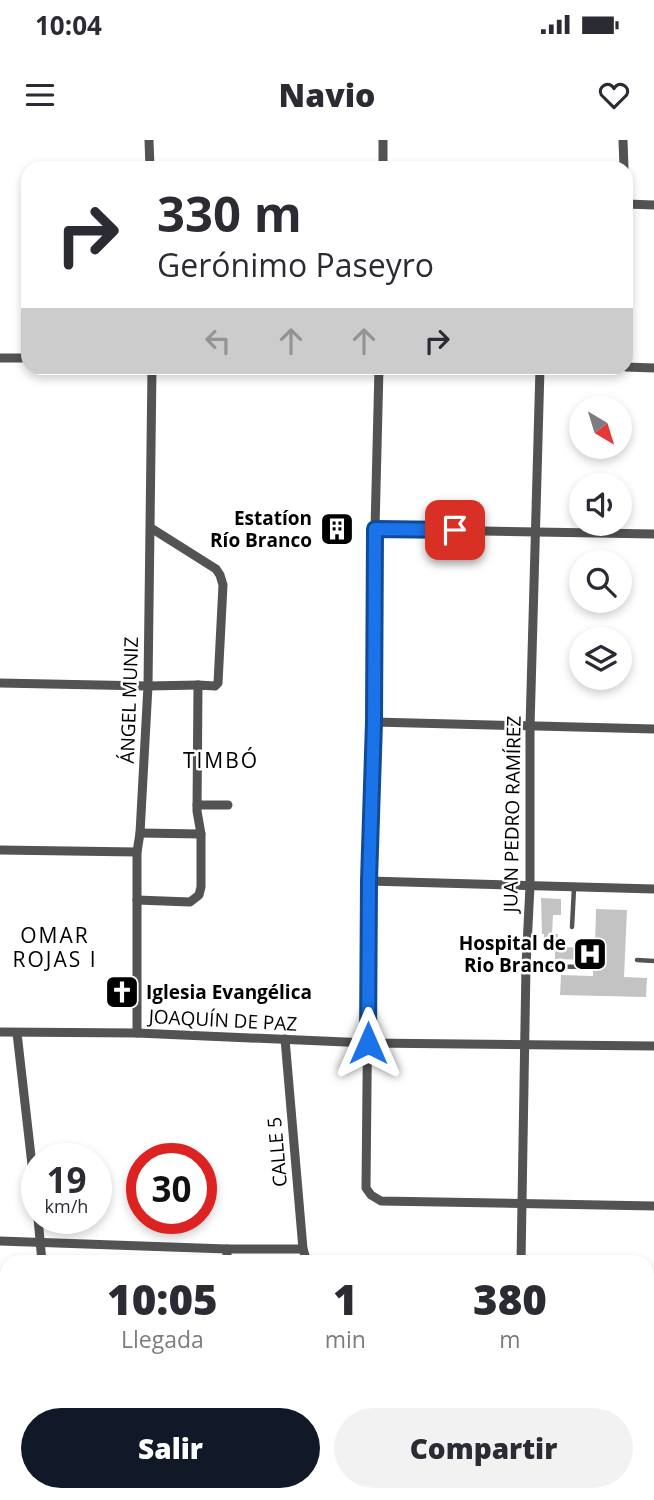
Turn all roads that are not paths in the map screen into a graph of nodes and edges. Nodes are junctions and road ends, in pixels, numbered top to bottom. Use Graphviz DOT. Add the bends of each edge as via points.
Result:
graph roads {
  1 [pos="149,140"];
  2 [pos="383,140"];
  3 [pos="624,140"];
  4 [pos="150,161"];
  5 [pos="383,161"];
  6 [pos="624,161"];
  7 [pos="633,204"];
  8 [pos="654,205"];
  9 [pos="0,358"];
  10 [pos="21,358"];
  11 [pos="633,368"];
  12 [pos="654,368"];
  13 [pos="152,375"];
  14 [pos="379,375"];
  15 [pos="540,375"];
  16 [pos="151,528"];
  17 [pos="375,529"];
  18 [pos="535,531"];
  19 [pos="654,534"];
  20 [pos="0,683"];
  21 [pos="198,685"];
  22 [pos="148,686"];
  23 [pos="374,722"];
  24 [pos="530,727"];
  25 [pos="654,729"];
  26 [pos="197,805"];
  27 [pos="228,805"];
  28 [pos="140,833"];
  29 [pos="201,834"];
  30 [pos="0,850"];
  31 [pos="137,852"];
  32 [pos="369,881"];
  33 [pos="530,886"];
  34 [pos="574,887"];
  35 [pos="654,889"];
  36 [pos="137,900"];
  37 [pos="572,927"];
  38 [pos="637,960"];
  39 [pos="654,961"];
  40 [pos="526,966"];
  41 [pos="587,968"];
  42 [pos="0,1032"];
  43 [pos="17,1032"];
  44 [pos="137,1033"];
  45 [pos="285,1040"];
  46 [pos="368,1043"];
  47 [pos="525,1045"];
  48 [pos="654,1046"];
  49 [pos="30,1143"];
  50 [pos="522,1203"];
  51 [pos="654,1206"];
  52 [pos="39,1234"];
  53 [pos="0,1241"];
  54 [pos="40,1241"];
  55 [pos="227,1249"];
  56 [pos="303,1249"];
  57 [pos="41,1255"];
  58 [pos="227,1255"];
  59 [pos="305,1255"];
  60 [pos="521,1255"];
  1 -- 4 [label="street"];
  2 -- 5 [label="street"];
  3 -- 6 [label="street"];
  7 -- 8 [label="street"];
  9 -- 10 [label="street"];
  11 -- 12 [label="street"];
  13 -- 16 [label="street, ÁNGEL MUNIZ"];
  14 -- 17 [label="street"];
  15 -- 18 [label="street, JUAN PEDRO RAMÍREZ"];
  16 -- 21 [label="street" via="216,569 223,585 218,683"];
  16 -- 22 [label="street, ÁNGEL MUNIZ"];
  17 -- 18 [label="street"];
  17 -- 23 [label="street"];
  18 -- 19 [label="street"];
  18 -- 24 [label="street, JUAN PEDRO RAMÍREZ"];
  20 -- 22 [label="street"];
  21 -- 22 [label="street"];
  21 -- 26 [label="street"];
  22 -- 28 [label="street, ÁNGEL MUNIZ"];
  23 -- 24 [label="street"];
  23 -- 32 [label="street"];
  24 -- 25 [label="street"];
  24 -- 33 [label="street, JUAN PEDRO RAMÍREZ"];
  26 -- 27 [label="street"];
  26 -- 29 [label="street"];
  28 -- 29 [label="street"];
  28 -- 31 [label="street, ÁNGEL MUNIZ"];
  29 -- 36 [label="street" via="199,895 190,902"];
  30 -- 31 [label="street"];
  31 -- 36 [label="street, ÁNGEL MUNIZ"];
  32 -- 33 [label="street"];
  32 -- 46 [label="street"];
  33 -- 34 [label="street"];
  33 -- 40 [label="street, JUAN PEDRO RAMÍREZ"];
  34 -- 35 [label="street"];
  34 -- 37 [label="lane"];
  36 -- 44 [label="street, ÁNGEL MUNIZ"];
  38 -- 39 [label="lane"];
  40 -- 41 [label="lane"];
  40 -- 47 [label="street, JUAN PEDRO RAMÍREZ"];
  42 -- 43 [label="street, JOAQUÍN DE PAZ"];
  43 -- 44 [label="street, JOAQUÍN DE PAZ"];
  43 -- 49 [label="street"];
  44 -- 45 [label="street, JOAQUÍN DE PAZ"];
  45 -- 46 [label="street, JOAQUÍN DE PAZ"];
  45 -- 56 [label="street, CALLE 5"];
  46 -- 47 [label="street, JOAQUÍN DE PAZ"];
  46 -- 50 [label="street" via="365,1180 371,1195 381,1201"];
  47 -- 48 [label="street, JOAQUÍN DE PAZ"];
  47 -- 50 [label="street, JUAN PEDRO RAMÍREZ"];
  50 -- 51 [label="street"];
  50 -- 60 [label="street, JUAN PEDRO RAMÍREZ"];
  52 -- 54 [label="street"];
  53 -- 54 [label="street"];
  54 -- 55 [label="street"];
  54 -- 57 [label="street"];
  55 -- 56 [label="street"];
  55 -- 58 [label="street"];
  56 -- 59 [label="street, CALLE 5"];
}
